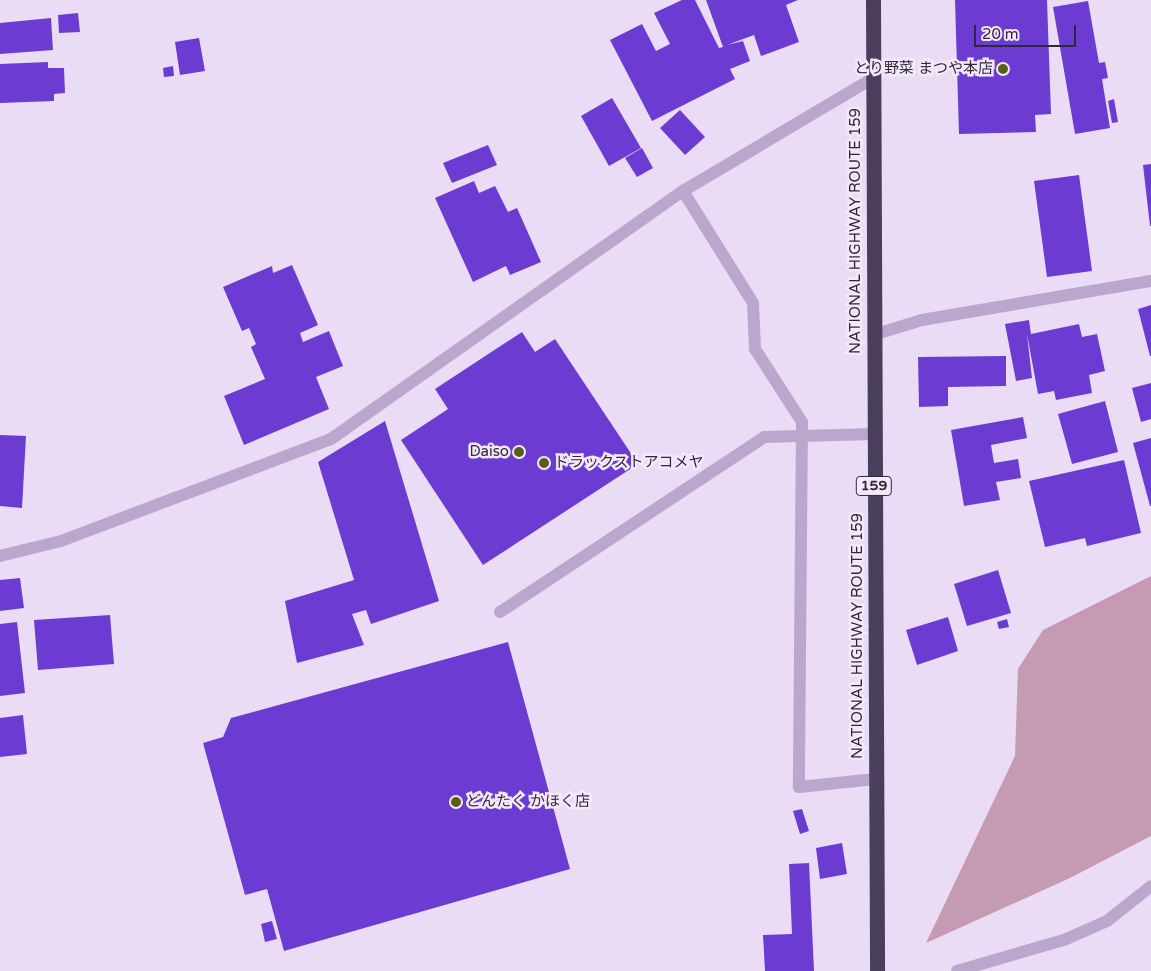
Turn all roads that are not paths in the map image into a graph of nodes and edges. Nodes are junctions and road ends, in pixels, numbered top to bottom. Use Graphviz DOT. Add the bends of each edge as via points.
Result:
graph roads {
  1 [pos="873,0"];
  2 [pos="873,78"];
  3 [pos="683,191"];
  4 [pos="1151,280"];
  5 [pos="873,335"];
  6 [pos="874,434"];
  7 [pos="802,436"];
  8 [pos="0,556"];
  9 [pos="500,612"];
  10 [pos="876,779"];
  11 [pos="1151,886"];
  12 [pos="877,971"];
  13 [pos="957,971"];
  1 -- 2 [label="highway, NATIONAL HIGHWAY ROUTE 159 / 159"];
  2 -- 3 [label="street"];
  2 -- 5 [label="highway, NATIONAL HIGHWAY ROUTE 159 / 159"];
  3 -- 7 [label="street" via="753,303 755,349 802,422"];
  3 -- 8 [label="street" via="331,439 60,541"];
  4 -- 5 [label="street" via="922,320"];
  5 -- 6 [label="highway, NATIONAL HIGHWAY ROUTE 159 / 159"];
  6 -- 7 [label="street"];
  6 -- 10 [label="highway, NATIONAL HIGHWAY ROUTE 159 / 159"];
  7 -- 9 [label="street" via="764,437"];
  7 -- 10 [label="street" via="799,786"];
  10 -- 12 [label="highway, NATIONAL HIGHWAY ROUTE 159 / 159"];
  11 -- 13 [label="street" via="1107,922 1064,940"];
}
